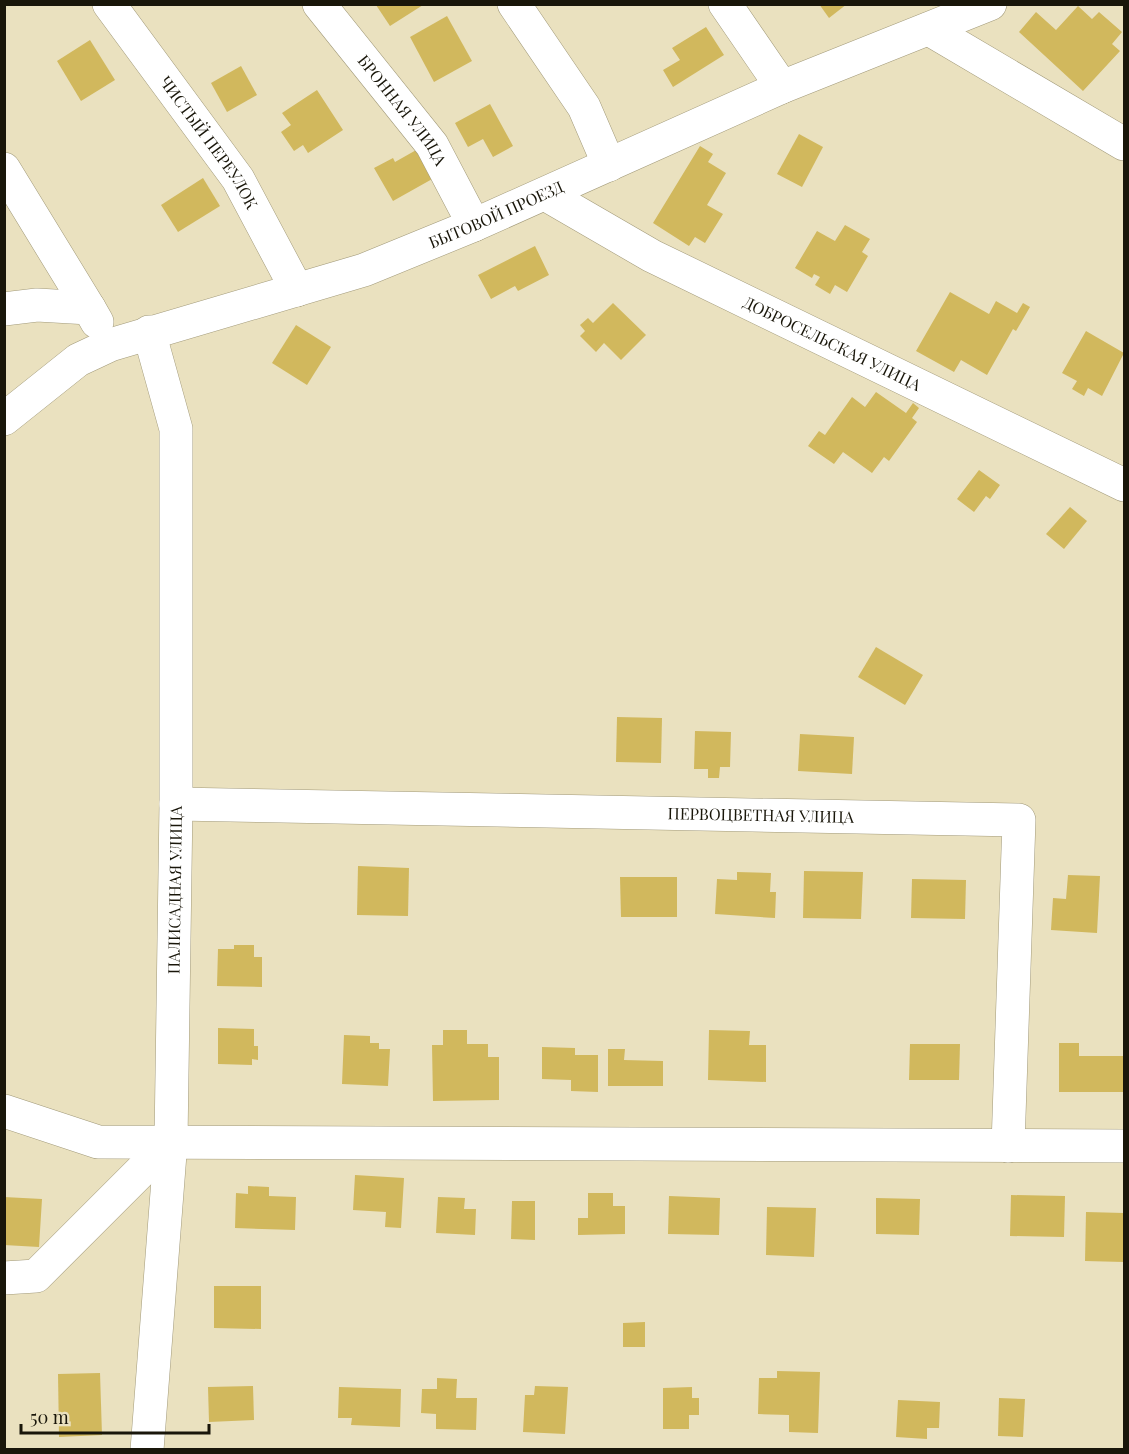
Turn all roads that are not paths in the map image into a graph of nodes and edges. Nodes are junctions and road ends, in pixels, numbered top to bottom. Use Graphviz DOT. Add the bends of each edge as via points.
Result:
graph roads {
  1 [pos="108,4"];
  2 [pos="319,4"];
  3 [pos="514,4"];
  4 [pos="725,4"];
  5 [pos="990,4"];
  6 [pos="935,19"];
  7 [pos="782,87"];
  8 [pos="1125,144"];
  9 [pos="609,165"];
  10 [pos="4,169"];
  11 [pos="545,194"];
  12 [pos="474,225"];
  13 [pos="297,290"];
  14 [pos="89,308"];
  15 [pos="4,309"];
  16 [pos="149,332"];
  17 [pos="110,345"];
  18 [pos="4,418"];
  19 [pos="1125,485"];
  20 [pos="176,804"];
  21 [pos="4,1111"];
  22 [pos="171,1141"];
  23 [pos="1008,1146"];
  24 [pos="1125,1146"];
  25 [pos="4,1278"];
  26 [pos="147,1449"];
  1 -- 13 [label="street, ЧИСТЫЙ ПЕРЕУЛОК" via="238,179"];
  2 -- 12 [label="street, БРОННАЯ УЛИЦА" via="432,145"];
  3 -- 9 [label="street" via="584,107"];
  4 -- 7 [label="street"];
  5 -- 6 [label="street, БЫТОВОЙ ПРОЕЗД"];
  6 -- 7 [label="street, БЫТОВОЙ ПРОЕЗД"];
  6 -- 8 [label="street"];
  7 -- 9 [label="street, БЫТОВОЙ ПРОЕЗД"];
  9 -- 11 [label="street, БЫТОВОЙ ПРОЕЗД"];
  10 -- 14 [label="street"];
  11 -- 12 [label="street, БЫТОВОЙ ПРОЕЗД"];
  11 -- 19 [label="street, ДОБРОСЕЛЬСКАЯ УЛИЦА" via="652,256"];
  12 -- 13 [label="street, БЫТОВОЙ ПРОЕЗД" via="364,270"];
  13 -- 16 [label="street, БЫТОВОЙ ПРОЕЗД"];
  14 -- 15 [label="street" via="37,305"];
  14 -- 17 [label="street"];
  16 -- 17 [label="street, БЫТОВОЙ ПРОЕЗД"];
  16 -- 20 [label="street, ПАЛИСАДНАЯ УЛИЦА" via="177,429"];
  17 -- 18 [label="street, БЫТОВОЙ ПРОЕЗД" via="78,360"];
  20 -- 22 [label="street, ПАЛИСАДНАЯ УЛИЦА"];
  20 -- 23 [label="street, ПЕРВОЦВЕТНАЯ УЛИЦА" via="1019,820"];
  21 -- 22 [label="street" via="98,1142"];
  22 -- 23 [label="street"];
  22 -- 25 [label="street" via="36,1276"];
  22 -- 26 [label="street, ПАЛИСАДНАЯ УЛИЦА"];
  23 -- 24 [label="street"];
}
